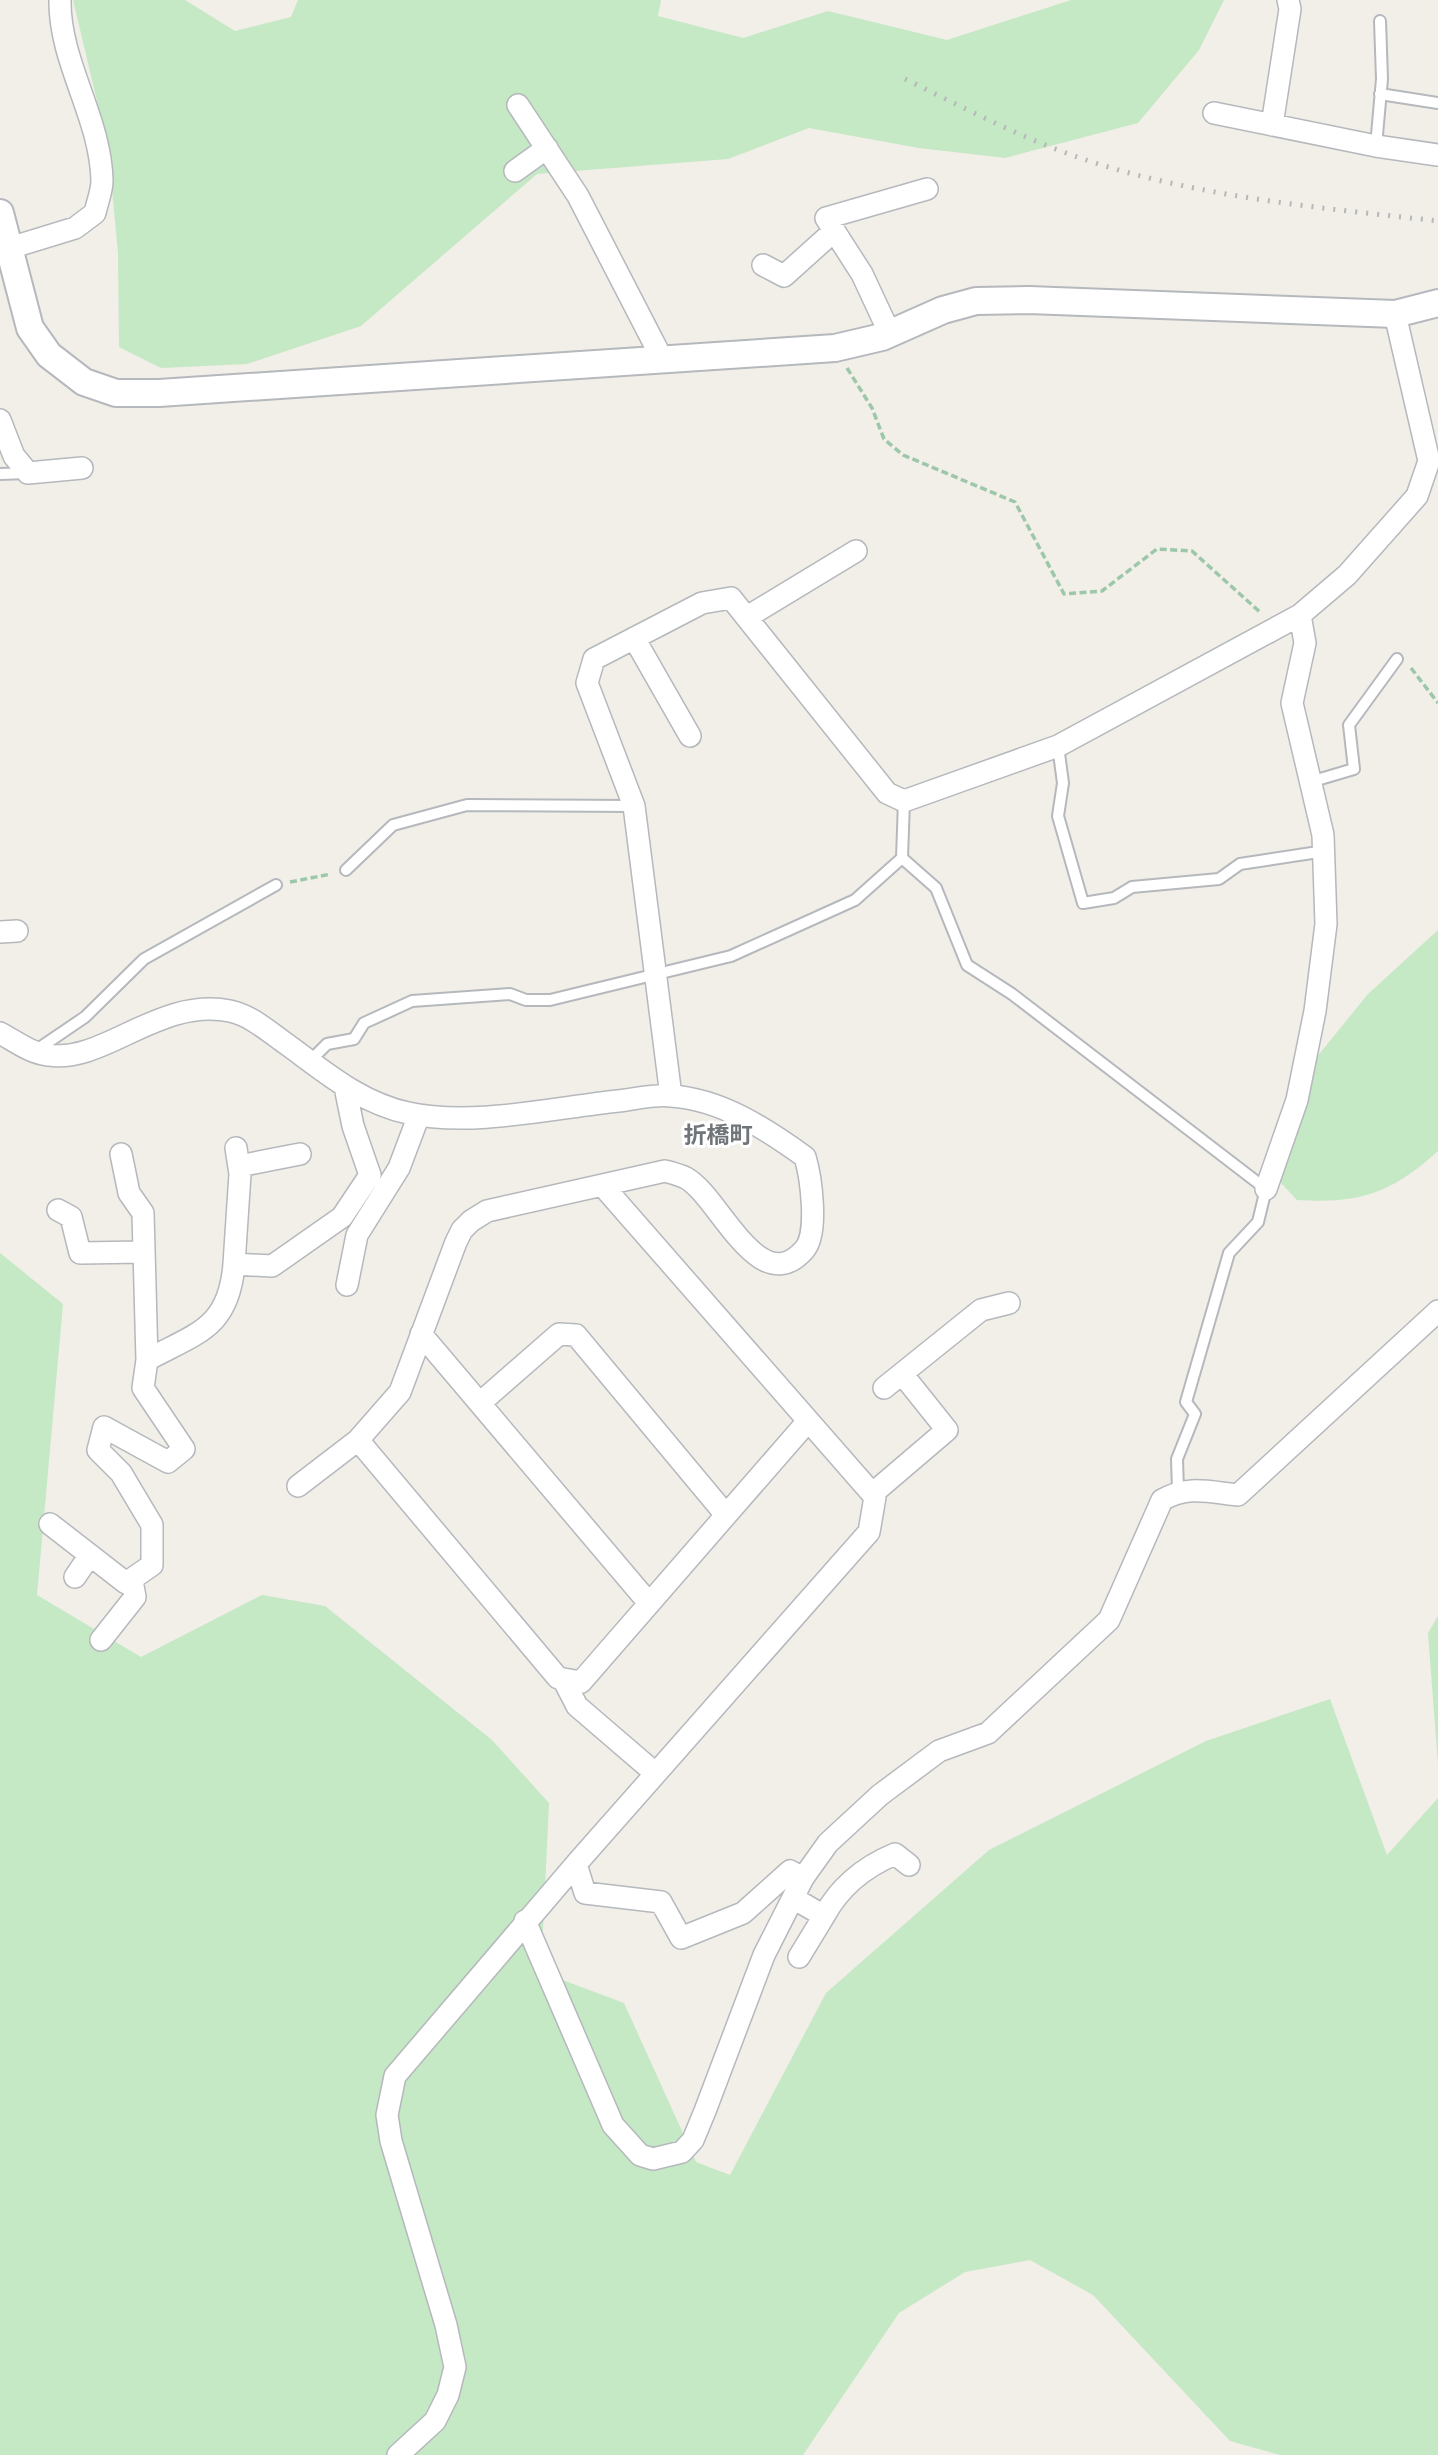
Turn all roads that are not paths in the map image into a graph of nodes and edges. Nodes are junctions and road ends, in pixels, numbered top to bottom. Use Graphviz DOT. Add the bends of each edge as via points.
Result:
graph roads {
  1 [pos="61,0"];
  2 [pos="1287,0"];
  3 [pos="1380,21"];
  4 [pos="1380,94"];
  5 [pos="1438,103"];
  6 [pos="518,105"];
  7 [pos="1214,113"];
  8 [pos="1272,125"];
  9 [pos="1376,146"];
  10 [pos="547,148"];
  11 [pos="1438,155"];
  12 [pos="515,171"];
  13 [pos="927,189"];
  14 [pos="0,213"];
  15 [pos="834,231"];
  16 [pos="5,249"];
  17 [pos="763,265"];
  18 [pos="1438,303"];
  19 [pos="1395,314"];
  20 [pos="890,334"];
  21 [pos="659,360"];
  22 [pos="0,420"];
  23 [pos="82,468"];
  24 [pos="28,473"];
  25 [pos="0,474"];
  26 [pos="856,551"];
  27 [pos="1300,615"];
  28 [pos="747,617"];
  29 [pos="634,638"];
  30 [pos="1397,659"];
  31 [pos="690,736"];
  32 [pos="1058,746"];
  33 [pos="1309,783"];
  34 [pos="904,801"];
  35 [pos="634,806"];
  36 [pos="1325,851"];
  37 [pos="902,858"];
  38 [pos="346,870"];
  39 [pos="276,885"];
  40 [pos="655,976"];
  41 [pos="0,1033"];
  42 [pos="34,1052"];
  43 [pos="310,1061"];
  44 [pos="345,1087"];
  45 [pos="671,1096"];
  46 [pos="419,1115"];
  47 [pos="121,1154"];
  48 [pos="300,1154"];
  49 [pos="603,1186"];
  50 [pos="1266,1189"];
  51 [pos="58,1210"];
  52 [pos="144,1252"];
  53 [pos="234,1264"];
  54 [pos="347,1285"];
  55 [pos="1009,1303"];
  56 [pos="1438,1311"];
  57 [pos="421,1334"];
  58 [pos="147,1360"];
  59 [pos="903,1375"];
  60 [pos="884,1388"];
  61 [pos="480,1404"];
  62 [pos="808,1421"];
  63 [pos="358,1440"];
  64 [pos="298,1486"];
  65 [pos="1178,1491"];
  66 [pos="872,1494"];
  67 [pos="726,1514"];
  68 [pos="50,1524"];
  69 [pos="90,1555"];
  70 [pos="75,1577"];
  71 [pos="132,1580"];
  72 [pos="648,1602"];
  73 [pos="101,1640"];
  74 [pos="563,1679"];
  75 [pos="655,1773"];
  76 [pos="576,1864"];
  77 [pos="909,1865"];
  78 [pos="803,1878"];
  79 [pos="793,1898"];
  80 [pos="824,1916"];
  81 [pos="525,1921"];
  82 [pos="799,1957"];
  83 [pos="398,2455"];
  1 -- 16 [label="street" via="60,25 96,145 102,182 95,213 75,228"];
  2 -- 8 [label="street" via="1290,9"];
  3 -- 4 [label="lane"];
  4 -- 5 [label="lane"];
  4 -- 9 [label="lane"];
  6 -- 10 [label="street"];
  7 -- 8 [label="street"];
  8 -- 9 [label="street"];
  9 -- 11 [label="street"];
  10 -- 12 [label="street"];
  10 -- 21 [label="street" via="578,196"];
  13 -- 15 [label="street" via="826,218"];
  14 -- 16 [label="street"];
  15 -- 17 [label="street" via="784,276"];
  15 -- 20 [label="street" via="862,274"];
  16 -- 21 [label="street" via="30,328 49,355 84,382 116,393"];
  18 -- 19 [label="street"];
  19 -- 20 [label="street" via="976,301"];
  19 -- 27 [label="street" via="1429,461 1417,496 1347,575"];
  20 -- 21 [label="street" via="835,348"];
  22 -- 24 [label="street" via="14,456"];
  23 -- 24 [label="street"];
  24 -- 25 [label="lane"];
  26 -- 28 [label="street"];
  27 -- 32 [label="street"];
  27 -- 33 [label="street" via="1306,643 1292,703"];
  28 -- 29 [label="street" via="731,598 702,603"];
  28 -- 34 [label="street" via="887,793"];
  29 -- 31 [label="street"];
  29 -- 35 [label="street" via="594,659 587,683"];
  30 -- 33 [label="lane" via="1349,725 1354,769"];
  32 -- 34 [label="street"];
  32 -- 36 [label="lane" via="1063,783 1058,816 1083,903 1114,898 1132,887 1219,879 1240,864"];
  33 -- 36 [label="street"];
  34 -- 37 [label="lane"];
  35 -- 38 [label="lane" via="467,805 393,825"];
  35 -- 40 [label="street"];
  36 -- 50 [label="street" via="1326,924 1315,1011 1297,1100"];
  37 -- 40 [label="lane" via="855,901 732,956"];
  37 -- 50 [label="lane" via="936,888 967,965 1012,994"];
  39 -- 42 [label="lane" via="144,959 85,1017"];
  40 -- 43 [label="lane" via="550,1000 526,1000 510,994 412,1001 364,1023 354,1039 327,1044"];
  40 -- 45 [label="street"];
  41 -- 42 [label="street"];
  42 -- 43 [label="street" via="67,1055 94,1048 171,1013 230,1011 248,1018"];
  43 -- 44 [label="street"];
  44 -- 46 [label="street" via="359,1097"];
  44 -- 53 [label="street" via="370,1175 342,1217 272,1266"];
  45 -- 46 [label="street" via="450,1119"];
  45 -- 49 [label="street" via="716,1106 753,1122 805,1157 812,1229 808,1247 785,1263 775,1265 757,1258 687,1178 665,1171"];
  46 -- 54 [label="street" via="399,1168 357,1235"];
  47 -- 52 [label="street" via="129,1193 143,1213"];
  48 -- 53 [label="street" via="238,1157"];
  49 -- 57 [label="street" via="487,1211 471,1221 462,1230"];
  49 -- 62 [label="street"];
  50 -- 65 [label="lane" via="1258,1222 1229,1253 1225,1266 1186,1402 1195,1415 1177,1459"];
  51 -- 52 [label="street" via="71,1217 80,1253"];
  52 -- 58 [label="street"];
  53 -- 58 [label="street" via="233,1285 214,1324"];
  55 -- 59 [label="street" via="981,1310"];
  56 -- 65 [label="street" via="1238,1495 1196,1488"];
  57 -- 61 [label="street"];
  57 -- 63 [label="street" via="400,1392"];
  58 -- 71 [label="street" via="143,1388 184,1449 168,1462 104,1427 99,1438 98,1450 121,1473 152,1525 152,1565"];
  59 -- 60 [label="street"];
  59 -- 66 [label="street" via="947,1430"];
  61 -- 67 [label="street" via="559,1334 576,1335"];
  61 -- 72 [label="street"];
  62 -- 66 [label="street"];
  62 -- 67 [label="street"];
  63 -- 64 [label="street"];
  63 -- 74 [label="street"];
  65 -- 78 [label="street" via="1162,1500 1109,1620 988,1733 939,1751 880,1795 828,1843"];
  66 -- 75 [label="street" via="869,1532"];
  67 -- 72 [label="street"];
  68 -- 69 [label="street"];
  69 -- 70 [label="street"];
  69 -- 71 [label="street" via="126,1583"];
  71 -- 73 [label="street" via="135,1597"];
  72 -- 74 [label="street" via="581,1682"];
  74 -- 75 [label="street" via="577,1706"];
  75 -- 76 [label="street"];
  76 -- 78 [label="street" via="585,1893 661,1902 681,1938 743,1913 790,1871"];
  76 -- 81 [label="street"];
  77 -- 80 [label="street" via="895,1854 879,1861 836,1893"];
  78 -- 79 [label="street"];
  79 -- 80 [label="street"];
  79 -- 81 [label="street" via="764,1955 692,2140 682,2152 653,2159 629,2146 613,2125"];
  80 -- 82 [label="street"];
  81 -- 83 [label="street" via="395,2076 390,2097 391,2141 446,2325 454,2367 448,2395 435,2421"];
}
